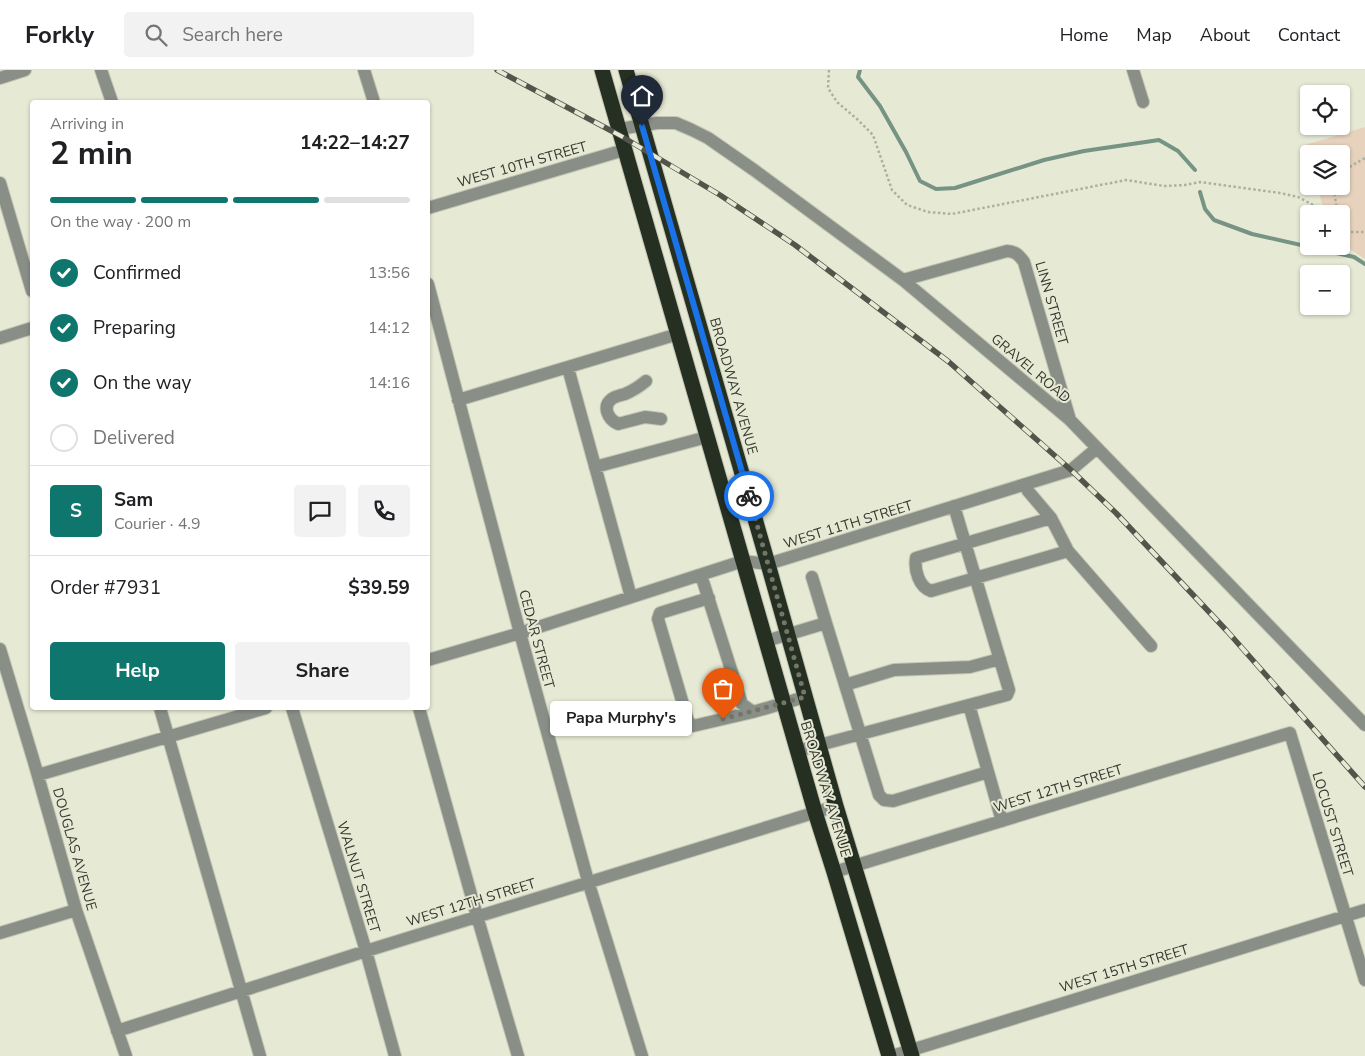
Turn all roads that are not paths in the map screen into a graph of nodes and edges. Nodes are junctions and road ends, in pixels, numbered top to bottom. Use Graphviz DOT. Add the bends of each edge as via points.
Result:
graph roads {
  1 [pos="25,70"];
  2 [pos="101,70"];
  3 [pos="364,70"];
  4 [pos="602,70"];
  5 [pos="626,70"];
  6 [pos="1133,70"];
  7 [pos="0,78"];
  8 [pos="111,100"];
  9 [pos="373,100"];
  10 [pos="1143,102"];
  11 [pos="642,126"];
  12 [pos="619,129"];
  13 [pos="624,150"];
  14 [pos="0,183"];
  15 [pos="430,207"];
  16 [pos="903,280"];
  17 [pos="30,284"];
  18 [pos="430,292"];
  19 [pos="30,329"];
  20 [pos="678,334"];
  21 [pos="0,338"];
  22 [pos="568,368"];
  23 [pos="646,382"];
  24 [pos="458,400"];
  25 [pos="661,419"];
  26 [pos="1070,420"];
  27 [pos="707,437"];
  28 [pos="1097,448"];
  29 [pos="596,468"];
  30 [pos="1026,484"];
  31 [pos="954,506"];
  32 [pos="1051,518"];
  33 [pos="965,543"];
  34 [pos="1068,551"];
  35 [pos="743,561"];
  36 [pos="768,564"];
  37 [pos="701,575"];
  38 [pos="812,577"];
  39 [pos="976,578"];
  40 [pos="631,597"];
  41 [pos="709,598"];
  42 [pos="826,623"];
  43 [pos="520,633"];
  44 [pos="788,634"];
  45 [pos="766,641"];
  46 [pos="1151,646"];
  47 [pos="0,649"];
  48 [pos="430,659"];
  49 [pos="1000,659"];
  50 [pos="845,685"];
  51 [pos="805,697"];
  52 [pos="784,703"];
  53 [pos="969,705"];
  54 [pos="161,710"];
  55 [pos="259,710"];
  56 [pos="293,710"];
  57 [pos="420,710"];
  58 [pos="753,712"];
  59 [pos="1365,725"];
  60 [pos="1290,733"];
  61 [pos="861,734"];
  62 [pos="169,736"];
  63 [pos="819,745"];
  64 [pos="797,751"];
  65 [pos="988,772"];
  66 [pos="38,775"];
  67 [pos="836,806"];
  68 [pos="815,812"];
  69 [pos="1002,820"];
  70 [pos="854,866"];
  71 [pos="834,872"];
  72 [pos="588,882"];
  73 [pos="76,910"];
  74 [pos="1365,910"];
  75 [pos="477,916"];
  76 [pos="1345,916"];
  77 [pos="0,933"];
  78 [pos="366,951"];
  79 [pos="1365,980"];
  80 [pos="241,991"];
  81 [pos="117,1031"];
  82 [pos="911,1053"];
  83 [pos="126,1056"];
  84 [pos="260,1056"];
  85 [pos="395,1056"];
  86 [pos="518,1056"];
  87 [pos="642,1056"];
  88 [pos="890,1056"];
  1 -- 7 [label="street"];
  2 -- 8 [label="street"];
  3 -- 9 [label="street"];
  4 -- 12 [label="highway, BROADWAY AVENUE"];
  5 -- 11 [label="highway, BROADWAY AVENUE"];
  6 -- 10 [label="street"];
  11 -- 12 [label="street, GRAVEL ROAD"];
  11 -- 16 [label="street, GRAVEL ROAD" via="676,123 708,138"];
  11 -- 36 [label="highway, BROADWAY AVENUE"];
  12 -- 13 [label="highway, BROADWAY AVENUE"];
  13 -- 15 [label="street, WEST 10TH STREET"];
  13 -- 20 [label="highway, BROADWAY AVENUE"];
  14 -- 17 [label="street"];
  16 -- 26 [label="street, GRAVEL ROAD"];
  16 -- 26 [label="street, LINN STREET" via="1007,251 1020,256"];
  18 -- 24 [label="street, CEDAR STREET"];
  19 -- 21 [label="street"];
  20 -- 22 [label="street"];
  20 -- 27 [label="highway, BROADWAY AVENUE"];
  22 -- 24 [label="street"];
  22 -- 29 [label="street"];
  23 -- 25 [label="street" via="613,398 608,403 608,416 618,424 645,417"];
  24 -- 43 [label="street, CEDAR STREET"];
  26 -- 28 [label="street, GRAVEL ROAD"];
  27 -- 29 [label="street"];
  27 -- 35 [label="highway, BROADWAY AVENUE"];
  28 -- 30 [label="street, WEST 11TH STREET" via="1071,470"];
  28 -- 59 [label="street, GRAVEL ROAD"];
  29 -- 40 [label="street"];
  30 -- 31 [label="street, WEST 11TH STREET"];
  30 -- 32 [label="street" via="1028,491"];
  31 -- 33 [label="street"];
  31 -- 36 [label="street, WEST 11TH STREET"];
  32 -- 33 [label="street"];
  32 -- 34 [label="street"];
  33 -- 39 [label="street"];
  33 -- 39 [label="street" via="916,558 915,565 922,585 931,591"];
  34 -- 39 [label="street"];
  34 -- 46 [label="street"];
  35 -- 36 [label="street, WEST 11TH STREET"];
  35 -- 37 [label="street, WEST 11TH STREET"];
  35 -- 45 [label="highway, BROADWAY AVENUE"];
  36 -- 44 [label="highway, BROADWAY AVENUE"];
  37 -- 40 [label="street, WEST 11TH STREET"];
  37 -- 41 [label="street"];
  38 -- 42 [label="street"];
  39 -- 49 [label="street"];
  40 -- 43 [label="street, WEST 11TH STREET"];
  41 -- 58 [label="street" via="742,704"];
  41 -- 58 [label="street" via="660,613 658,619 688,721 693,726"];
  42 -- 44 [label="street"];
  42 -- 50 [label="street"];
  43 -- 48 [label="street, WEST 11TH STREET"];
  43 -- 72 [label="street, CEDAR STREET"];
  44 -- 45 [label="street"];
  44 -- 51 [label="highway, BROADWAY AVENUE"];
  45 -- 52 [label="highway, BROADWAY AVENUE"];
  47 -- 66 [label="street, DOUGLAS AVENUE"];
  49 -- 50 [label="street" via="970,668 894,670"];
  49 -- 53 [label="street" via="1009,690 1007,695"];
  50 -- 61 [label="street"];
  51 -- 52 [label="street"];
  51 -- 63 [label="highway, BROADWAY AVENUE"];
  52 -- 58 [label="street"];
  52 -- 64 [label="highway, BROADWAY AVENUE"];
  53 -- 61 [label="street"];
  53 -- 65 [label="street"];
  54 -- 62 [label="street"];
  55 -- 62 [label="street"];
  56 -- 78 [label="street, WALNUT STREET"];
  57 -- 75 [label="street"];
  60 -- 69 [label="street, WEST 12TH STREET"];
  60 -- 76 [label="street, LOCUST STREET"];
  61 -- 63 [label="street"];
  61 -- 65 [label="street" via="879,795 884,800 892,801"];
  62 -- 66 [label="street"];
  62 -- 80 [label="street"];
  63 -- 64 [label="street"];
  63 -- 67 [label="highway, BROADWAY AVENUE"];
  64 -- 68 [label="highway, BROADWAY AVENUE"];
  65 -- 69 [label="street"];
  66 -- 73 [label="street, DOUGLAS AVENUE"];
  67 -- 68 [label="street, WEST 12TH STREET"];
  67 -- 70 [label="highway, BROADWAY AVENUE"];
  68 -- 71 [label="highway, BROADWAY AVENUE"];
  68 -- 72 [label="street, WEST 12TH STREET"];
  69 -- 70 [label="street, WEST 12TH STREET"];
  70 -- 71 [label="street, WEST 12TH STREET"];
  70 -- 82 [label="highway, BROADWAY AVENUE"];
  71 -- 88 [label="highway, BROADWAY AVENUE"];
  72 -- 75 [label="street, WEST 12TH STREET"];
  72 -- 87 [label="street, CEDAR STREET"];
  73 -- 77 [label="street"];
  73 -- 81 [label="street, DOUGLAS AVENUE"];
  74 -- 76 [label="street, WEST 15TH STREET"];
  75 -- 78 [label="street, WEST 12TH STREET"];
  75 -- 86 [label="street"];
  76 -- 79 [label="street, LOCUST STREET"];
  76 -- 82 [label="street, WEST 15TH STREET"];
  78 -- 80 [label="street, WEST 12TH STREET"];
  78 -- 85 [label="street, WALNUT STREET"];
  80 -- 81 [label="street, WEST 12TH STREET"];
  80 -- 84 [label="street"];
  81 -- 83 [label="street, DOUGLAS AVENUE"];
  82 -- 88 [label="street, WEST 15TH STREET"];
}
